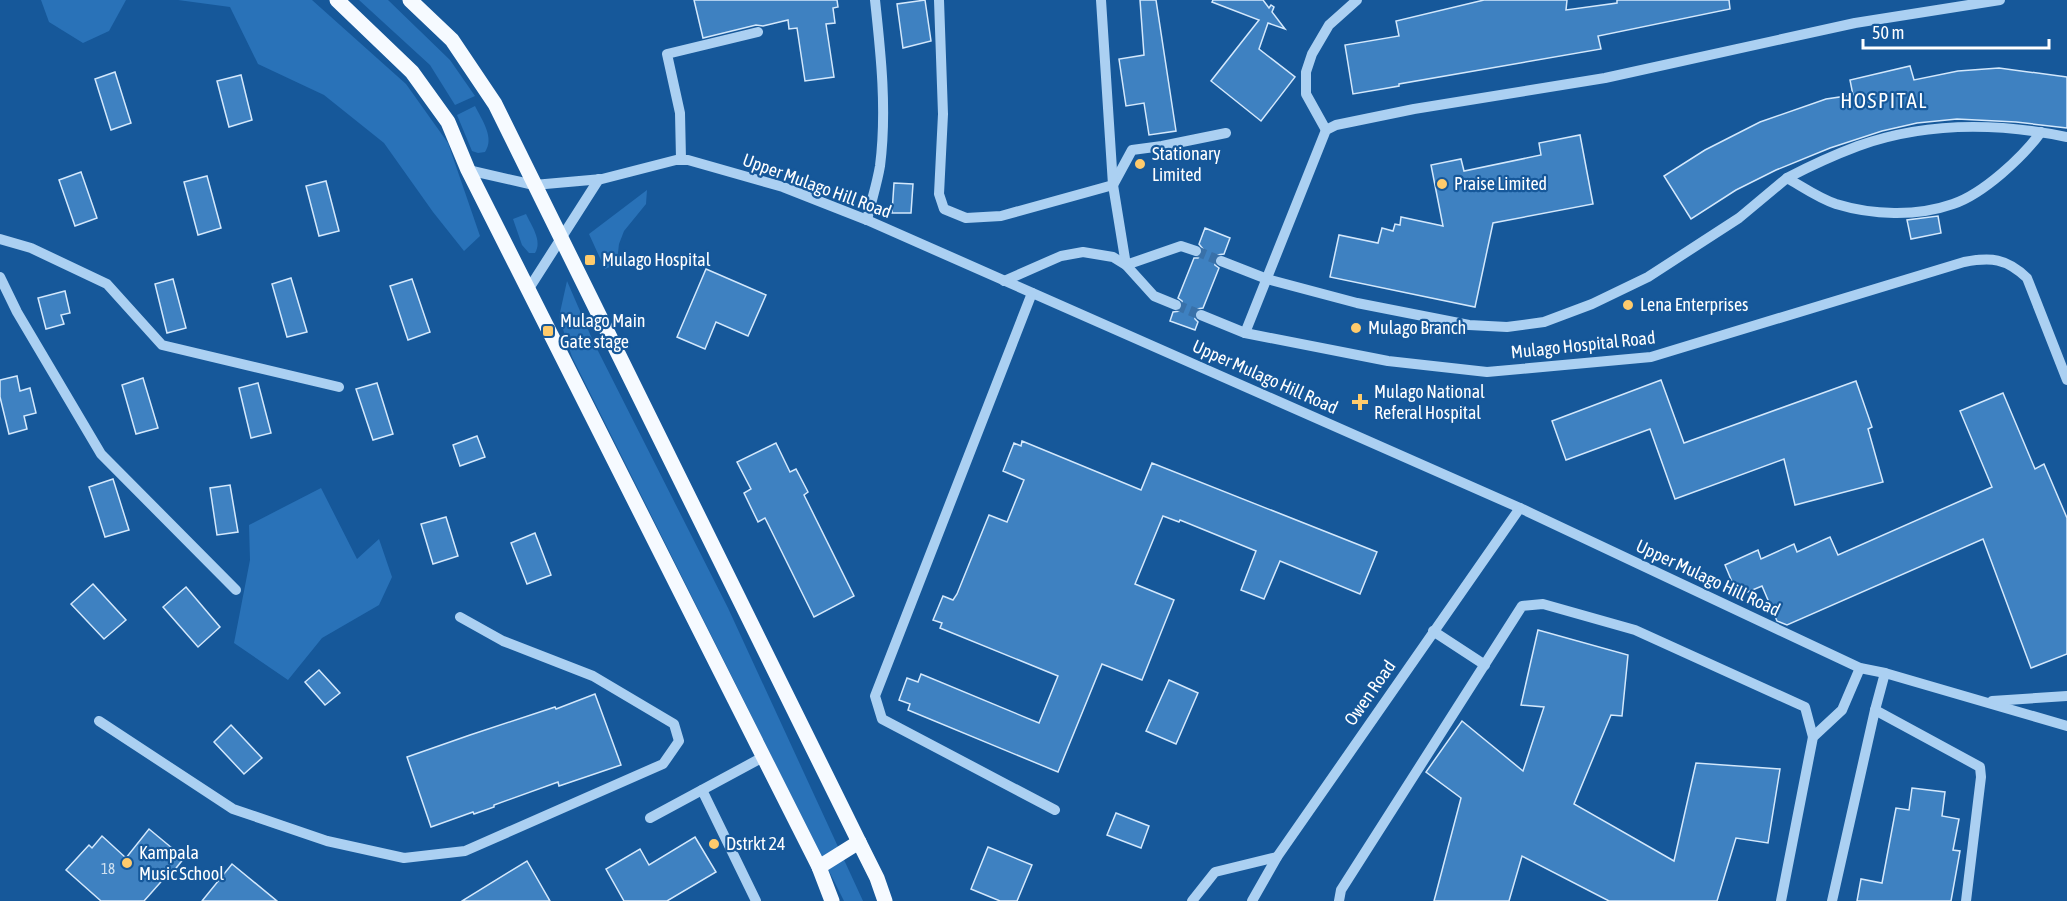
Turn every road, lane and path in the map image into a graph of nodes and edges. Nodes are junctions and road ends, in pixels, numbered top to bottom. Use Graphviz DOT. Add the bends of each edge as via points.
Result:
graph roads {
  1 [pos="337,0"];
  2 [pos="410,0"];
  3 [pos="875,0"];
  4 [pos="939,0"];
  5 [pos="1101,0"];
  6 [pos="1358,0"];
  7 [pos="2000,0"];
  8 [pos="758,32"];
  9 [pos="1326,130"];
  10 [pos="2041,132"];
  11 [pos="1226,133"];
  12 [pos="2067,137"];
  13 [pos="681,159"];
  14 [pos="468,170"];
  15 [pos="1787,178"];
  16 [pos="599,179"];
  17 [pos="534,185"];
  18 [pos="1113,185"];
  19 [pos="867,220"];
  20 [pos="0,239"];
  21 [pos="561,239"];
  22 [pos="1196,251"];
  23 [pos="1221,261"];
  24 [pos="1126,265"];
  25 [pos="0,277"];
  26 [pos="1268,279"];
  27 [pos="1004,281"];
  28 [pos="528,290"];
  29 [pos="1032,293"];
  30 [pos="1176,305"];
  31 [pos="1201,315"];
  32 [pos="1245,333"];
  33 [pos="2067,380"];
  34 [pos="339,387"];
  35 [pos="1520,508"];
  36 [pos="236,590"];
  37 [pos="460,617"];
  38 [pos="1433,631"];
  39 [pos="1485,665"];
  40 [pos="1860,668"];
  41 [pos="1885,674"];
  42 [pos="2067,696"];
  43 [pos="1983,702"];
  44 [pos="1875,710"];
  45 [pos="99,721"];
  46 [pos="2067,726"];
  47 [pos="1813,737"];
  48 [pos="763,757"];
  49 [pos="702,790"];
  50 [pos="1055,810"];
  51 [pos="650,818"];
  52 [pos="859,842"];
  53 [pos="1277,856"];
  54 [pos="819,867"];
  55 [pos="756,901"];
  56 [pos="832,901"];
  57 [pos="885,901"];
  58 [pos="1192,901"];
  59 [pos="1252,901"];
  60 [pos="1339,901"];
  61 [pos="1781,901"];
  62 [pos="1832,901"];
  63 [pos="1966,901"];
  1 -- 14 [label="main road" via="412,72 448,122"];
  2 -- 17 [label="main road" via="452,40 495,104"];
  3 -- 19 [label="street" via="883,116 880,167"];
  4 -- 18 [label="street" via="939,194 944,209 966,218 1001,216"];
  5 -- 18 [label="street"];
  6 -- 9 [label="street" via="1329,25 1306,72 1306,94"];
  7 -- 9 [label="street" via="1855,24 1605,78 1414,109"];
  8 -- 13 [label="street" via="667,54 680,112"];
  9 -- 26 [label="street"];
  10 -- 12 [label="street"];
  10 -- 15 [label="street" via="1981,127 1930,129 1860,145"];
  10 -- 15 [label="street" via="1989,185 1955,204 1929,210 1870,212 1834,203"];
  11 -- 18 [label="street" via="1132,150"];
  13 -- 16 [label="street, Upper Mulago Hill Road"];
  13 -- 19 [label="street, Upper Mulago Hill Road" via="783,188"];
  14 -- 17 [label="street, Upper Mulago Hill Road"];
  14 -- 28 [label="main road"];
  15 -- 26 [label="street" via="1739,218 1648,277 1544,322 1507,327 1469,325 1357,303"];
  16 -- 17 [label="street, Upper Mulago Hill Road"];
  16 -- 21 [label="street"];
  17 -- 21 [label="main road"];
  18 -- 24 [label="street"];
  19 -- 27 [label="street, Upper Mulago Hill Road"];
  20 -- 34 [label="street" via="31,248 107,284 162,345"];
  21 -- 28 [label="street"];
  21 -- 52 [label="main road"];
  22 -- 24 [label="street" via="1181,246"];
  23 -- 26 [label="street"];
  24 -- 27 [label="street" via="1113,257 1083,252 1061,256"];
  24 -- 30 [label="street" via="1155,296"];
  25 -- 36 [label="street" via="101,454"];
  26 -- 32 [label="street"];
  27 -- 29 [label="street, Upper Mulago Hill Road"];
  28 -- 48 [label="main road"];
  29 -- 35 [label="street, Upper Mulago Hill Road"];
  29 -- 50 [label="street" via="875,696 882,719"];
  31 -- 32 [label="street, Mulago Hospital Road"];
  32 -- 33 [label="street, Mulago Hospital Road" via="1388,361 1487,372 1651,357 1983,259 2001,261 2027,278"];
  35 -- 38 [label="street, Owen Road"];
  35 -- 40 [label="street, Upper Mulago Hill Road"];
  37 -- 45 [label="street" via="503,642 592,676 674,723 679,741 663,764 465,851 404,858 327,841 233,809"];
  38 -- 39 [label="street"];
  38 -- 53 [label="street, Owen Road"];
  39 -- 47 [label="street" via="1522,606 1543,604 1635,630 1805,707"];
  39 -- 60 [label="street" via="1341,890"];
  40 -- 41 [label="street, Upper Mulago Hill Road"];
  40 -- 47 [label="street" via="1842,710"];
  41 -- 43 [label="street, Upper Mulago Hill Road"];
  41 -- 44 [label="street"];
  42 -- 43 [label="street"];
  43 -- 46 [label="street, Upper Mulago Hill Road"];
  44 -- 62 [label="street"];
  44 -- 63 [label="street" via="1980,767"];
  47 -- 61 [label="street"];
  48 -- 49 [label="street"];
  48 -- 54 [label="main road"];
  49 -- 51 [label="street"];
  49 -- 55 [label="street"];
  52 -- 54 [label="main road"];
  52 -- 57 [label="main road"];
  53 -- 58 [label="street" via="1215,872"];
  53 -- 59 [label="street, Owen Road"];
  54 -- 56 [label="main road"];
}
